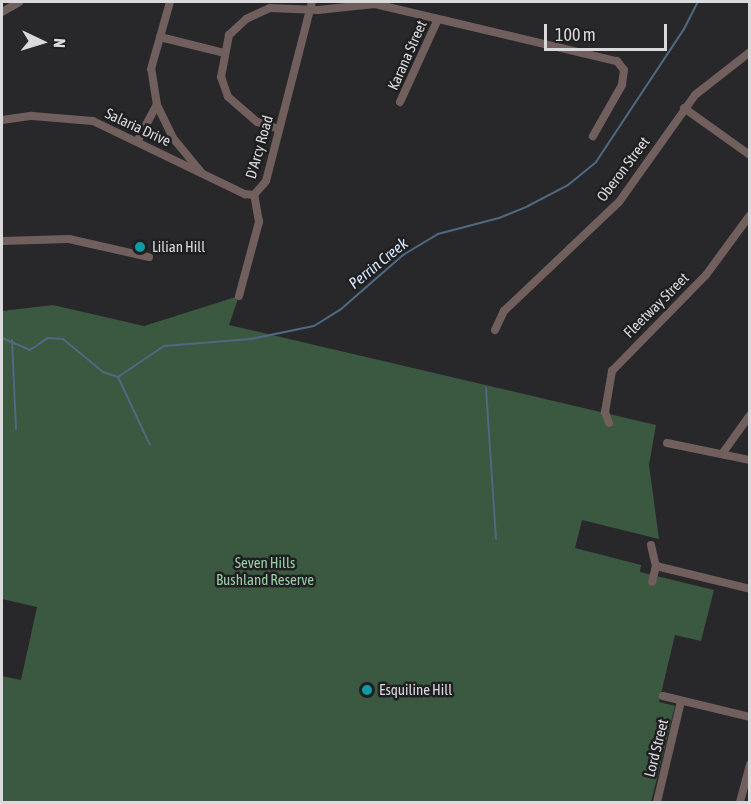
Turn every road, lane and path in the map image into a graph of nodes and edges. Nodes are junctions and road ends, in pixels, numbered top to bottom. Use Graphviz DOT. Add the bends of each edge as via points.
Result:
graph roads {
  1 [pos="20,2"];
  2 [pos="170,2"];
  3 [pos="310,6"];
  4 [pos="2,12"];
  5 [pos="438,19"];
  6 [pos="160,37"];
  7 [pos="224,52"];
  8 [pos="750,52"];
  9 [pos="400,102"];
  10 [pos="157,105"];
  11 [pos="684,108"];
  12 [pos="2,120"];
  13 [pos="279,129"];
  14 [pos="593,136"];
  15 [pos="138,140"];
  16 [pos="750,155"];
  17 [pos="202,174"];
  18 [pos="254,195"];
  19 [pos="750,215"];
  20 [pos="2,241"];
  21 [pos="149,257"];
  22 [pos="239,296"];
  23 [pos="495,330"];
  24 [pos="750,415"];
  25 [pos="609,423"];
  26 [pos="667,443"];
  27 [pos="722,454"];
  28 [pos="750,460"];
  29 [pos="651,545"];
  30 [pos="656,566"];
  31 [pos="652,582"];
  32 [pos="750,589"];
  33 [pos="663,696"];
  34 [pos="681,701"];
  35 [pos="750,717"];
  36 [pos="750,764"];
  37 [pos="657,802"];
  38 [pos="740,802"];
  1 -- 4 [label="street"];
  2 -- 6 [label="street"];
  3 -- 5 [label="street" via="375,4"];
  3 -- 7 [label="street" via="270,8 246,20 230,35"];
  3 -- 13 [label="street, D'Arcy Road"];
  5 -- 9 [label="street, Karana Street"];
  5 -- 14 [label="street" via="621,64 622,85"];
  6 -- 7 [label="street"];
  6 -- 10 [label="street" via="150,75"];
  7 -- 13 [label="street" via="221,77 228,97 257,122"];
  8 -- 11 [label="street, Oberon Street"];
  10 -- 15 [label="street"];
  10 -- 17 [label="street" via="173,138"];
  11 -- 16 [label="street"];
  11 -- 23 [label="street, Oberon Street" via="619,202 504,311"];
  12 -- 15 [label="street, Salaria Drive" via="32,116 82,118"];
  13 -- 18 [label="street, D'Arcy Road" via="266,180"];
  15 -- 17 [label="street, Salaria Drive"];
  17 -- 18 [label="street, Salaria Drive"];
  18 -- 22 [label="street, D'Arcy Road" via="259,222"];
  19 -- 25 [label="street, Fleetway Street" via="706,275 612,371 605,412"];
  20 -- 21 [label="street" via="69,239"];
  24 -- 27 [label="street"];
  26 -- 27 [label="street"];
  27 -- 28 [label="street"];
  29 -- 30 [label="street"];
  30 -- 31 [label="street"];
  30 -- 32 [label="street"];
  33 -- 34 [label="street"];
  34 -- 35 [label="street"];
  34 -- 37 [label="street, Lord Street"];
  36 -- 38 [label="street"];
}
